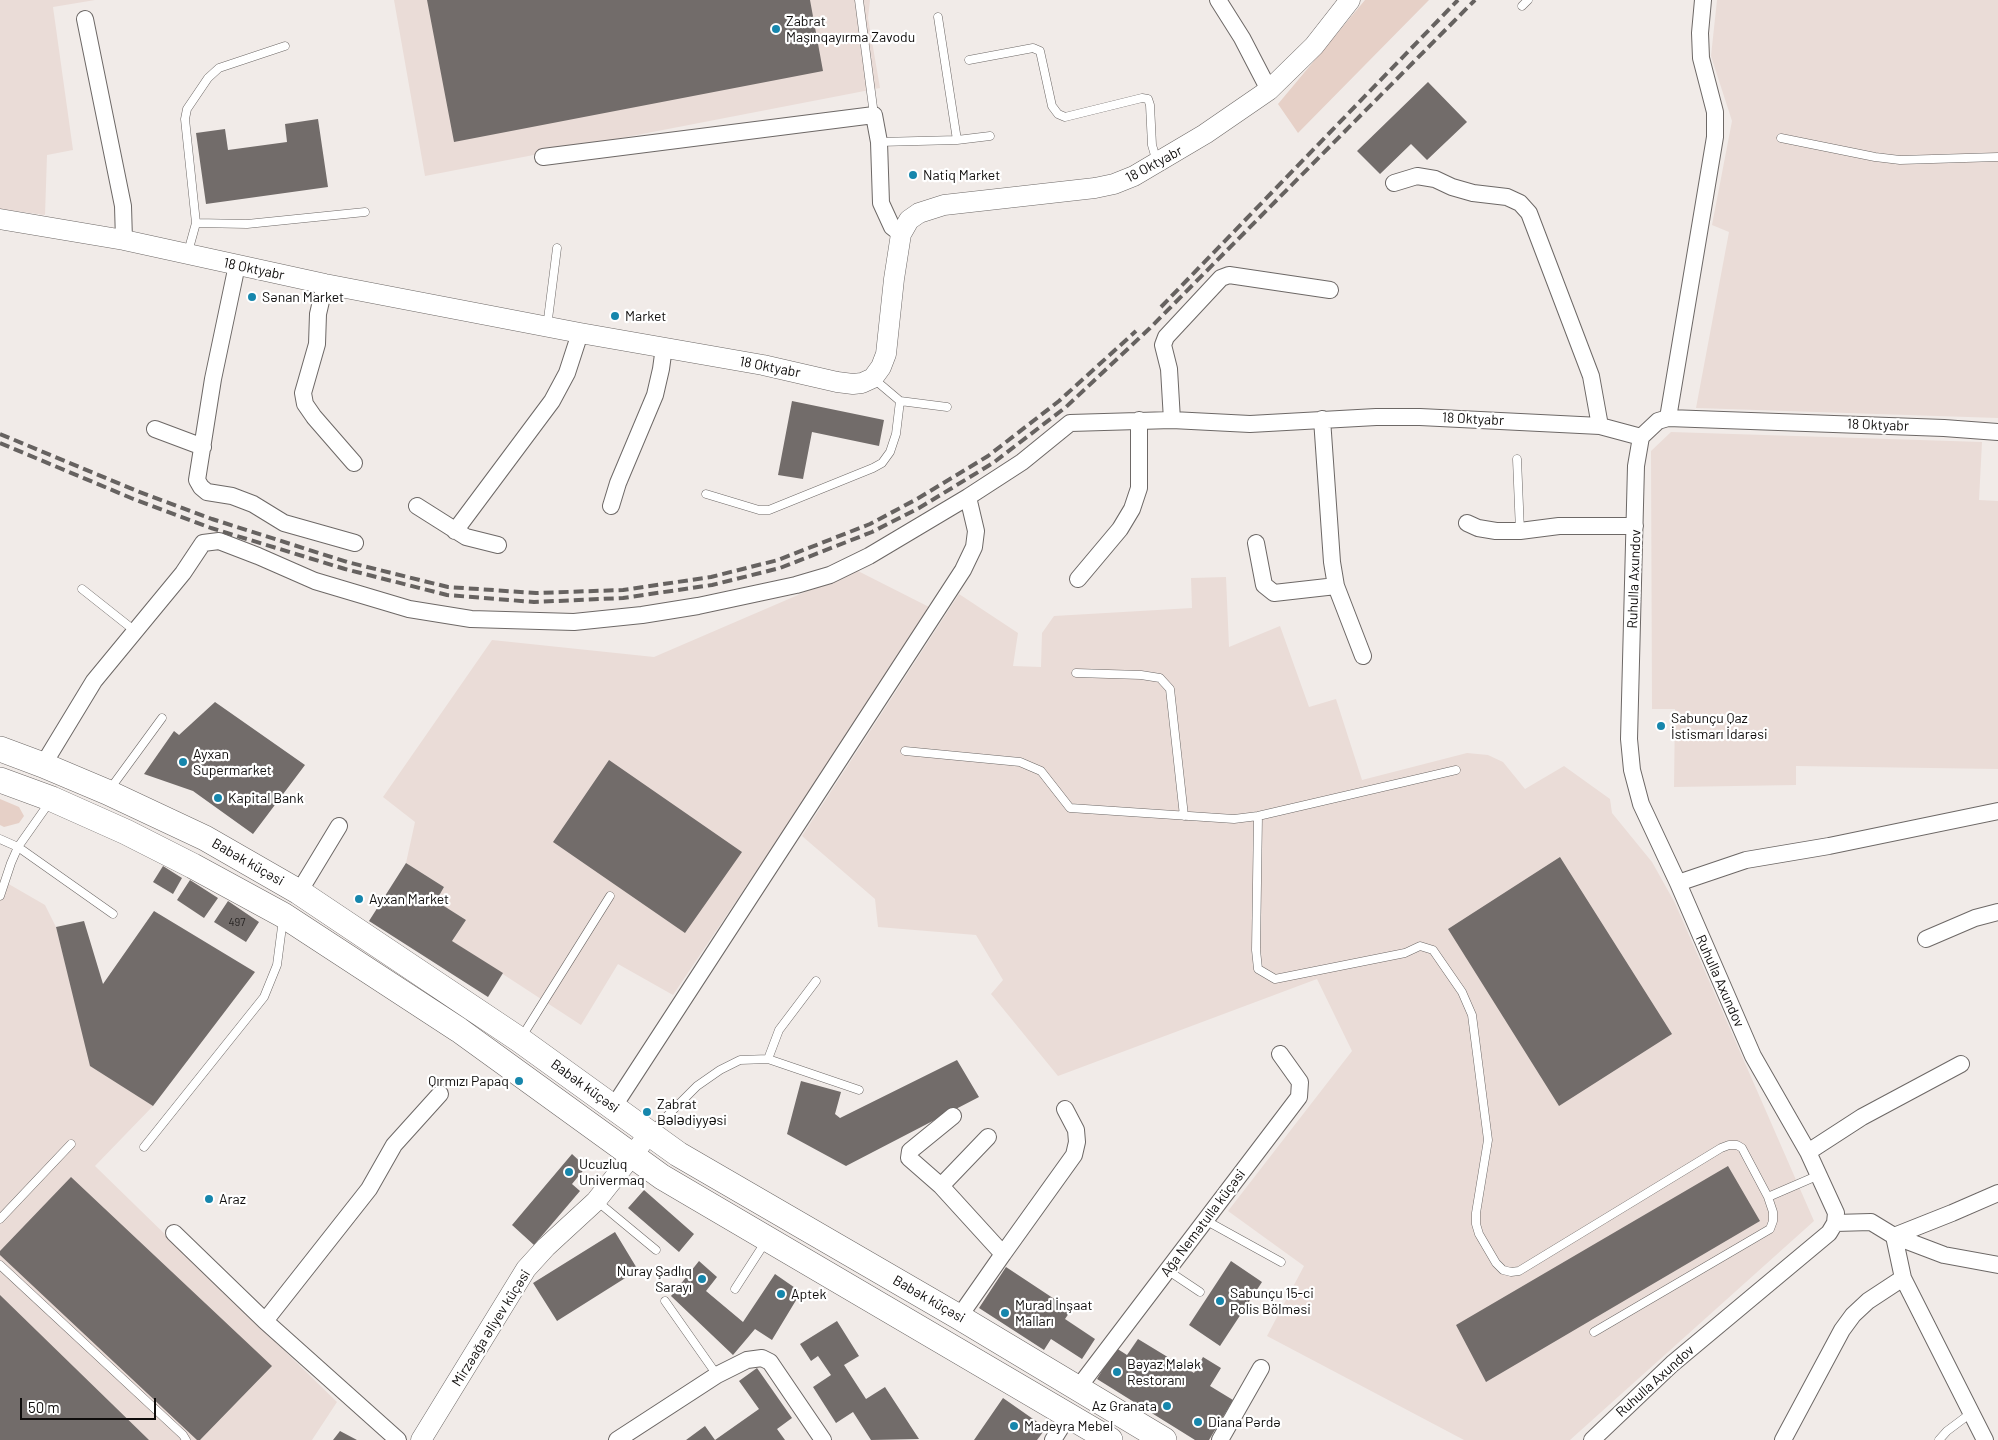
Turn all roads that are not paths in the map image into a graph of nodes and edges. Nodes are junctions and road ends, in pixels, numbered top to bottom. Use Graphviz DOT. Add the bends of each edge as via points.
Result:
graph roads {
  1 [pos="858,0"];
  2 [pos="1218,0"];
  3 [pos="1350,0"];
  4 [pos="1703,0"];
  5 [pos="938,17"];
  6 [pos="85,19"];
  7 [pos="285,46"];
  8 [pos="969,60"];
  9 [pos="1269,90"];
  10 [pos="874,115"];
  11 [pos="990,136"];
  12 [pos="1781,138"];
  13 [pos="957,140"];
  14 [pos="879,142"];
  15 [pos="543,157"];
  16 [pos="1998,157"];
  17 [pos="1157,164"];
  18 [pos="1394,183"];
  19 [pos="365,212"];
  20 [pos="0,219"];
  21 [pos="196,223"];
  22 [pos="901,234"];
  23 [pos="124,240"];
  24 [pos="558,248"];
  25 [pos="187,254"];
  26 [pos="238,265"];
  27 [pos="325,284"];
  28 [pos="1330,290"];
  29 [pos="547,326"];
  30 [pos="580,333"];
  31 [pos="664,348"];
  32 [pos="873,378"];
  33 [pos="900,400"];
  34 [pos="947,407"];
  35 [pos="1668,418"];
  36 [pos="1322,419"];
  37 [pos="1139,420"];
  38 [pos="1172,420"];
  39 [pos="1600,426"];
  40 [pos="155,429"];
  41 [pos="1998,432"];
  42 [pos="1641,437"];
  43 [pos="202,447"];
  44 [pos="1517,460"];
  45 [pos="354,463"];
  46 [pos="706,494"];
  47 [pos="968,497"];
  48 [pos="417,506"];
  49 [pos="611,506"];
  50 [pos="1467,524"];
  51 [pos="1635,526"];
  52 [pos="455,530"];
  53 [pos="1520,531"];
  54 [pos="1256,543"];
  55 [pos="355,544"];
  56 [pos="498,545"];
  57 [pos="1078,579"];
  58 [pos="1336,586"];
  59 [pos="82,589"];
  60 [pos="135,631"];
  61 [pos="1363,656"];
  62 [pos="1076,673"];
  63 [pos="162,718"];
  64 [pos="0,749"];
  65 [pos="906,751"];
  66 [pos="43,765"];
  67 [pos="1456,770"];
  68 [pos="0,780"];
  69 [pos="107,792"];
  70 [pos="52,799"];
  71 [pos="1998,811"];
  72 [pos="1184,816"];
  73 [pos="1258,816"];
  74 [pos="339,826"];
  75 [pos="0,839"];
  76 [pos="18,847"];
  77 [pos="1678,882"];
  78 [pos="299,892"];
  79 [pos="0,896"];
  80 [pos="610,896"];
  81 [pos="1998,912"];
  82 [pos="113,914"];
  83 [pos="283,915"];
  84 [pos="1926,940"];
  85 [pos="816,981"];
  86 [pos="520,1040"];
  87 [pos="1280,1054"];
  88 [pos="768,1059"];
  89 [pos="1961,1064"];
  90 [pos="859,1090"];
  91 [pos="440,1094"];
  92 [pos="614,1106"];
  93 [pos="1065,1108"];
  94 [pos="953,1116"];
  95 [pos="649,1134"];
  96 [pos="988,1137"];
  97 [pos="71,1144"];
  98 [pos="144,1147"];
  99 [pos="1808,1152"];
  100 [pos="632,1155"];
  101 [pos="1819,1175"];
  102 [pos="941,1186"];
  103 [pos="1998,1193"];
  104 [pos="1768,1197"];
  105 [pos="596,1200"];
  106 [pos="0,1219"];
  107 [pos="1205,1220"];
  108 [pos="1835,1223"];
  109 [pos="174,1233"];
  110 [pos="1894,1236"];
  111 [pos="767,1240"];
  112 [pos="656,1250"];
  113 [pos="1003,1254"];
  114 [pos="1281,1262"];
  115 [pos="0,1265"];
  116 [pos="1998,1265"];
  117 [pos="1167,1270"];
  118 [pos="1903,1278"];
  119 [pos="735,1289"];
  120 [pos="1200,1292"];
  121 [pos="665,1301"];
  122 [pos="959,1317"];
  123 [pos="265,1321"];
  124 [pos="1594,1332"];
  125 [pos="1261,1368"];
  126 [pos="717,1375"];
  127 [pos="1078,1388"];
  128 [pos="1971,1413"];
  129 [pos="1068,1416"];
  130 [pos="186,1440"];
  131 [pos="398,1440"];
  132 [pos="421,1440"];
  133 [pos="617,1440"];
  134 [pos="823,1440"];
  135 [pos="1052,1440"];
  136 [pos="1110,1440"];
  137 [pos="1164,1440"];
  138 [pos="1220,1440"];
  139 [pos="1592,1440"];
  140 [pos="1783,1440"];
  141 [pos="1939,1440"];
  142 [pos="1985,1440"];
  1 -- 10 [label="lane"];
  2 -- 9 [label="street"];
  3 -- 9 [label="street, 18 Oktyabr" via="1314,46"];
  4 -- 35 [label="street" via="1701,58 1715,112 1715,137"];
  5 -- 13 [label="lane"];
  6 -- 23 [label="street" via="123,206"];
  7 -- 21 [label="lane" via="218,68 186,109"];
  8 -- 17 [label="lane" via="1033,48 1040,50 1052,106 1065,117 1148,99"];
  9 -- 17 [label="street, 18 Oktyabr"];
  10 -- 14 [label="street"];
  10 -- 15 [label="street"];
  11 -- 13 [label="lane"];
  12 -- 16 [label="lane" via="1900,160"];
  13 -- 14 [label="lane"];
  14 -- 22 [label="street" via="881,203 892,227"];
  17 -- 22 [label="street, 18 Oktyabr" via="1114,184 1095,188 944,204 919,213 909,220"];
  18 -- 39 [label="street" via="1417,176 1435,178 1452,187 1520,203 1529,214 1591,376"];
  19 -- 21 [label="lane" via="247,224"];
  20 -- 23 [label="street, 18 Oktyabr"];
  21 -- 25 [label="lane"];
  22 -- 32 [label="street, 18 Oktyabr" via="886,354"];
  23 -- 25 [label="street, 18 Oktyabr"];
  24 -- 29 [label="lane"];
  25 -- 26 [label="street, 18 Oktyabr"];
  26 -- 27 [label="street, 18 Oktyabr"];
  26 -- 43 [label="street"];
  27 -- 29 [label="street, 18 Oktyabr"];
  27 -- 45 [label="street" via="316,344 304,393 305,404"];
  28 -- 38 [label="street" via="1230,275 1221,278 1163,344 1169,369"];
  29 -- 30 [label="street, 18 Oktyabr"];
  30 -- 31 [label="street, 18 Oktyabr"];
  30 -- 52 [label="street" via="567,373 552,401"];
  31 -- 32 [label="street, 18 Oktyabr" via="837,382 853,384"];
  31 -- 49 [label="street" via="654,395"];
  32 -- 33 [label="lane"];
  33 -- 34 [label="lane"];
  33 -- 46 [label="lane" via="890,452 873,468 769,510"];
  35 -- 41 [label="street, 18 Oktyabr"];
  35 -- 42 [label="street" via="1658,421"];
  36 -- 38 [label="street, 18 Oktyabr" via="1250,424"];
  36 -- 39 [label="street, 18 Oktyabr" via="1420,416"];
  36 -- 58 [label="street"];
  37 -- 38 [label="street, 18 Oktyabr"];
  37 -- 47 [label="street, 18 Oktyabr" via="1070,423 1022,462"];
  37 -- 57 [label="street" via="1139,488 1132,509 1120,529"];
  39 -- 42 [label="street, 18 Oktyabr"];
  40 -- 43 [label="street"];
  42 -- 51 [label="street, Ruhulla Axundov" via="1636,466"];
  43 -- 55 [label="street" via="197,480 207,492 232,496 253,504 284,523"];
  44 -- 53 [label="lane"];
  47 -- 60 [label="street, 18 Oktyabr" via="869,556 830,575 796,586 698,606 574,622 471,619 409,609 315,581 218,542 203,543 183,573"];
  47 -- 92 [label="street" via="976,531 974,547 963,570"];
  48 -- 52 [label="street"];
  50 -- 53 [label="street" via="1496,531"];
  51 -- 53 [label="street" via="1559,526"];
  51 -- 77 [label="street, Ruhulla Axundov" via="1629,739 1632,770 1641,804"];
  52 -- 56 [label="street" via="466,537"];
  54 -- 58 [label="street" via="1264,585 1274,593"];
  58 -- 61 [label="street"];
  59 -- 60 [label="lane"];
  60 -- 66 [label="street, 18 Oktyabr" via="94,681"];
  62 -- 72 [label="lane" via="1160,678 1170,689"];
  63 -- 69 [label="lane"];
  64 -- 66 [label="main road, Babək küçəsi"];
  65 -- 72 [label="lane" via="1020,762 1041,771 1070,808"];
  66 -- 69 [label="main road, Babək küçəsi"];
  67 -- 73 [label="lane"];
  68 -- 70 [label="main road, Babək küçəsi"];
  69 -- 78 [label="main road, Babək küçəsi" via="205,838"];
  70 -- 76 [label="lane"];
  70 -- 83 [label="main road, Babək küçəsi" via="126,832"];
  71 -- 77 [label="street" via="1746,860"];
  72 -- 73 [label="lane" via="1234,819"];
  73 -- 104 [label="lane" via="1258,969 1275,979 1405,953 1420,946 1433,950 1462,992 1472,1014 1488,1140 1476,1224 1503,1270 1519,1271 1729,1145 1742,1148"];
  74 -- 78 [label="street"];
  75 -- 76 [label="lane"];
  76 -- 79 [label="lane"];
  76 -- 82 [label="lane"];
  77 -- 99 [label="street, Ruhulla Axundov" via="1753,1056"];
  78 -- 86 [label="main road, Babək küçəsi"];
  80 -- 86 [label="lane"];
  81 -- 84 [label="street" via="1975,918"];
  83 -- 98 [label="lane" via="277,965 264,997"];
  83 -- 100 [label="main road, Babək küçəsi" via="459,1030"];
  85 -- 88 [label="lane" via="779,1030"];
  86 -- 92 [label="main road, Babək küçəsi"];
  87 -- 107 [label="street, Ağa Nemətulla küçəsi" via="1300,1082 1299,1097"];
  88 -- 90 [label="lane"];
  88 -- 95 [label="lane" via="740,1060 720,1070 697,1086"];
  89 -- 99 [label="street" via="1862,1117"];
  91 -- 123 [label="street" via="394,1145 369,1189"];
  92 -- 95 [label="main road, Babək küçəsi"];
  93 -- 113 [label="street" via="1076,1130 1074,1155"];
  94 -- 102 [label="street" via="910,1151 909,1158"];
  95 -- 100 [label="street, Mirzəağa Əliyev küçəsi"];
  95 -- 122 [label="main road, Babək küçəsi" via="707,1172"];
  96 -- 102 [label="street"];
  97 -- 106 [label="lane"];
  99 -- 101 [label="street, Ruhulla Axundov"];
  100 -- 105 [label="street, Mirzəağa Əliyev küçəsi"];
  100 -- 111 [label="main road, Babək küçəsi"];
  101 -- 104 [label="lane"];
  101 -- 108 [label="street, Ruhulla Axundov" via="1834,1206"];
  102 -- 113 [label="street"];
  103 -- 110 [label="street"];
  104 -- 124 [label="lane" via="1773,1212 1770,1228"];
  105 -- 112 [label="lane"];
  105 -- 132 [label="street, Mirzəağa Əliyev küçəsi" via="526,1270"];
  107 -- 114 [label="lane"];
  107 -- 117 [label="street, Ağa Nemətulla küçəsi"];
  108 -- 110 [label="street" via="1871,1222"];
  108 -- 139 [label="street, Ruhulla Axundov" via="1829,1232 1672,1364"];
  109 -- 123 [label="street"];
  110 -- 116 [label="street" via="1944,1254"];
  110 -- 118 [label="street"];
  111 -- 119 [label="lane"];
  111 -- 129 [label="main road, Babək küçəsi"];
  113 -- 122 [label="street"];
  115 -- 130 [label="lane"];
  117 -- 120 [label="lane"];
  117 -- 127 [label="street, Ağa Nemətulla küçəsi"];
  118 -- 128 [label="street"];
  118 -- 140 [label="street" via="1853,1315"];
  121 -- 126 [label="lane"];
  122 -- 127 [label="main road, Babək küçəsi"];
  123 -- 131 [label="street"];
  125 -- 138 [label="street"];
  126 -- 133 [label="street"];
  126 -- 134 [label="street" via="747,1360 762,1358 770,1362"];
  127 -- 137 [label="main road, Babək küçəsi"];
  128 -- 141 [label="lane"];
  128 -- 142 [label="street"];
  129 -- 135 [label="street"];
  129 -- 136 [label="main road, Babək küçəsi"];
}
